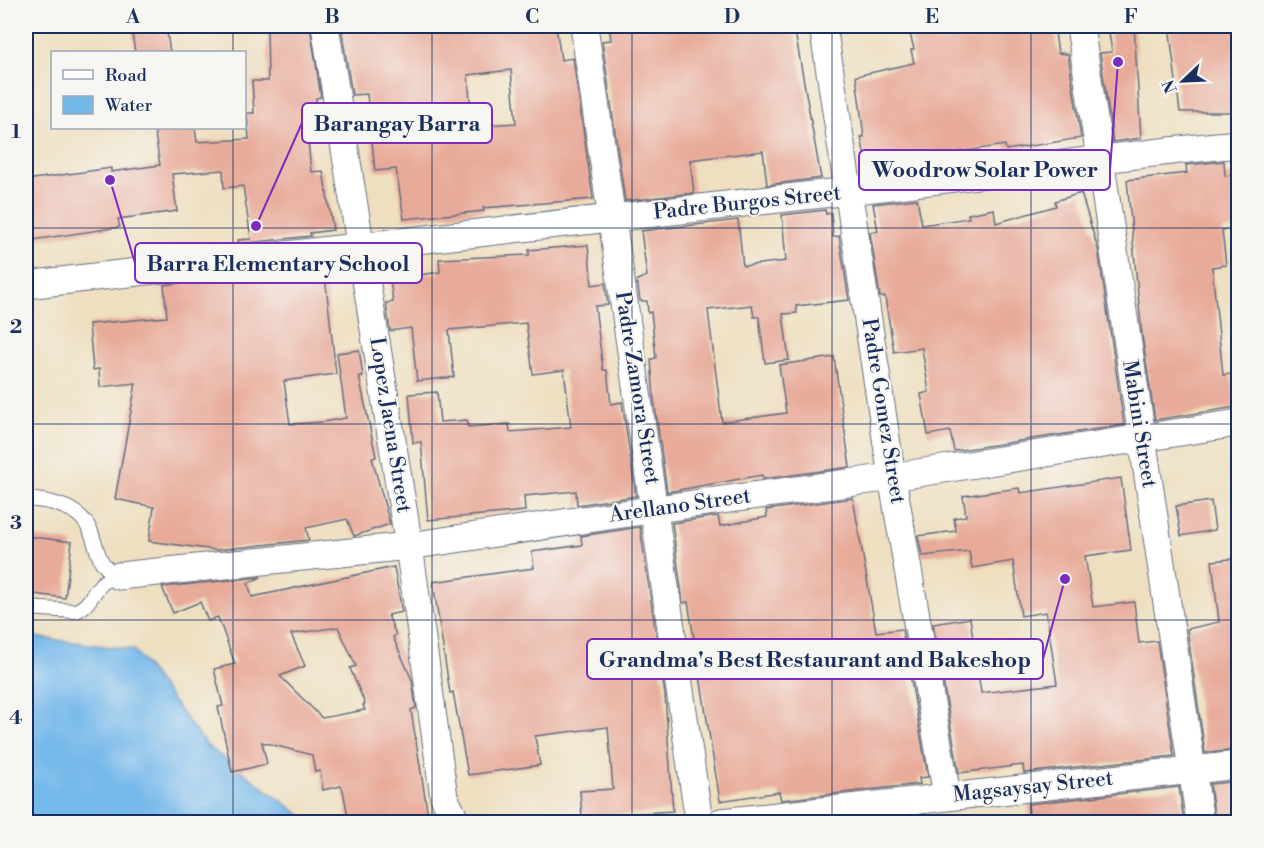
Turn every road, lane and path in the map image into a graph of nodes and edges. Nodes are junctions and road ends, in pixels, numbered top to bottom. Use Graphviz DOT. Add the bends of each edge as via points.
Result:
graph roads {
  1 [pos="325,26"];
  2 [pos="584,26"];
  3 [pos="823,26"];
  4 [pos="1080,26"];
  5 [pos="1239,144"];
  6 [pos="1099,157"];
  7 [pos="850,191"];
  8 [pos="611,218"];
  9 [pos="362,244"];
  10 [pos="26,285"];
  11 [pos="1239,423"];
  12 [pos="1140,438"];
  13 [pos="892,477"];
  14 [pos="26,499"];
  15 [pos="656,509"];
  16 [pos="409,546"];
  17 [pos="119,576"];
  18 [pos="26,608"];
  19 [pos="1239,765"];
  20 [pos="1192,771"];
  21 [pos="947,796"];
  22 [pos="456,822"];
  23 [pos="699,822"];
  24 [pos="721,822"];
  25 [pos="1200,822"];
  1 -- 9 [label="street, Lopez Jaena Street"];
  2 -- 8 [label="street, Padre Zamora Street"];
  3 -- 7 [label="street, Padre Gomez Street"];
  4 -- 6 [label="street, Mabini Street"];
  5 -- 6 [label="street, Padre Burgos Street"];
  6 -- 7 [label="street, Padre Burgos Street"];
  6 -- 12 [label="street, Mabini Street"];
  7 -- 8 [label="street, Padre Burgos Street"];
  7 -- 13 [label="street, Padre Gomez Street"];
  8 -- 9 [label="street, Padre Burgos Street"];
  8 -- 15 [label="street, Padre Zamora Street"];
  9 -- 10 [label="street, Padre Burgos Street"];
  9 -- 16 [label="street, Lopez Jaena Street"];
  11 -- 12 [label="street, Arellano Street"];
  12 -- 13 [label="street, Arellano Street"];
  12 -- 20 [label="street, Mabini Street"];
  13 -- 15 [label="street, Arellano Street"];
  13 -- 21 [label="street, Padre Gomez Street"];
  14 -- 17 [label="lane" via="53,502 80,514 88,523 105,566"];
  15 -- 16 [label="street, Arellano Street"];
  15 -- 23 [label="street, Padre Zamora Street"];
  16 -- 17 [label="street, Arellano Street"];
  16 -- 22 [label="street, Lopez Jaena Street" via="444,797"];
  17 -- 18 [label="lane" via="108,578 76,611"];
  19 -- 20 [label="street, Magsaysay Street"];
  20 -- 21 [label="street, Magsaysay Street"];
  20 -- 25 [label="street, Mabini Street"];
  21 -- 24 [label="street, Magsaysay Street"];
}
